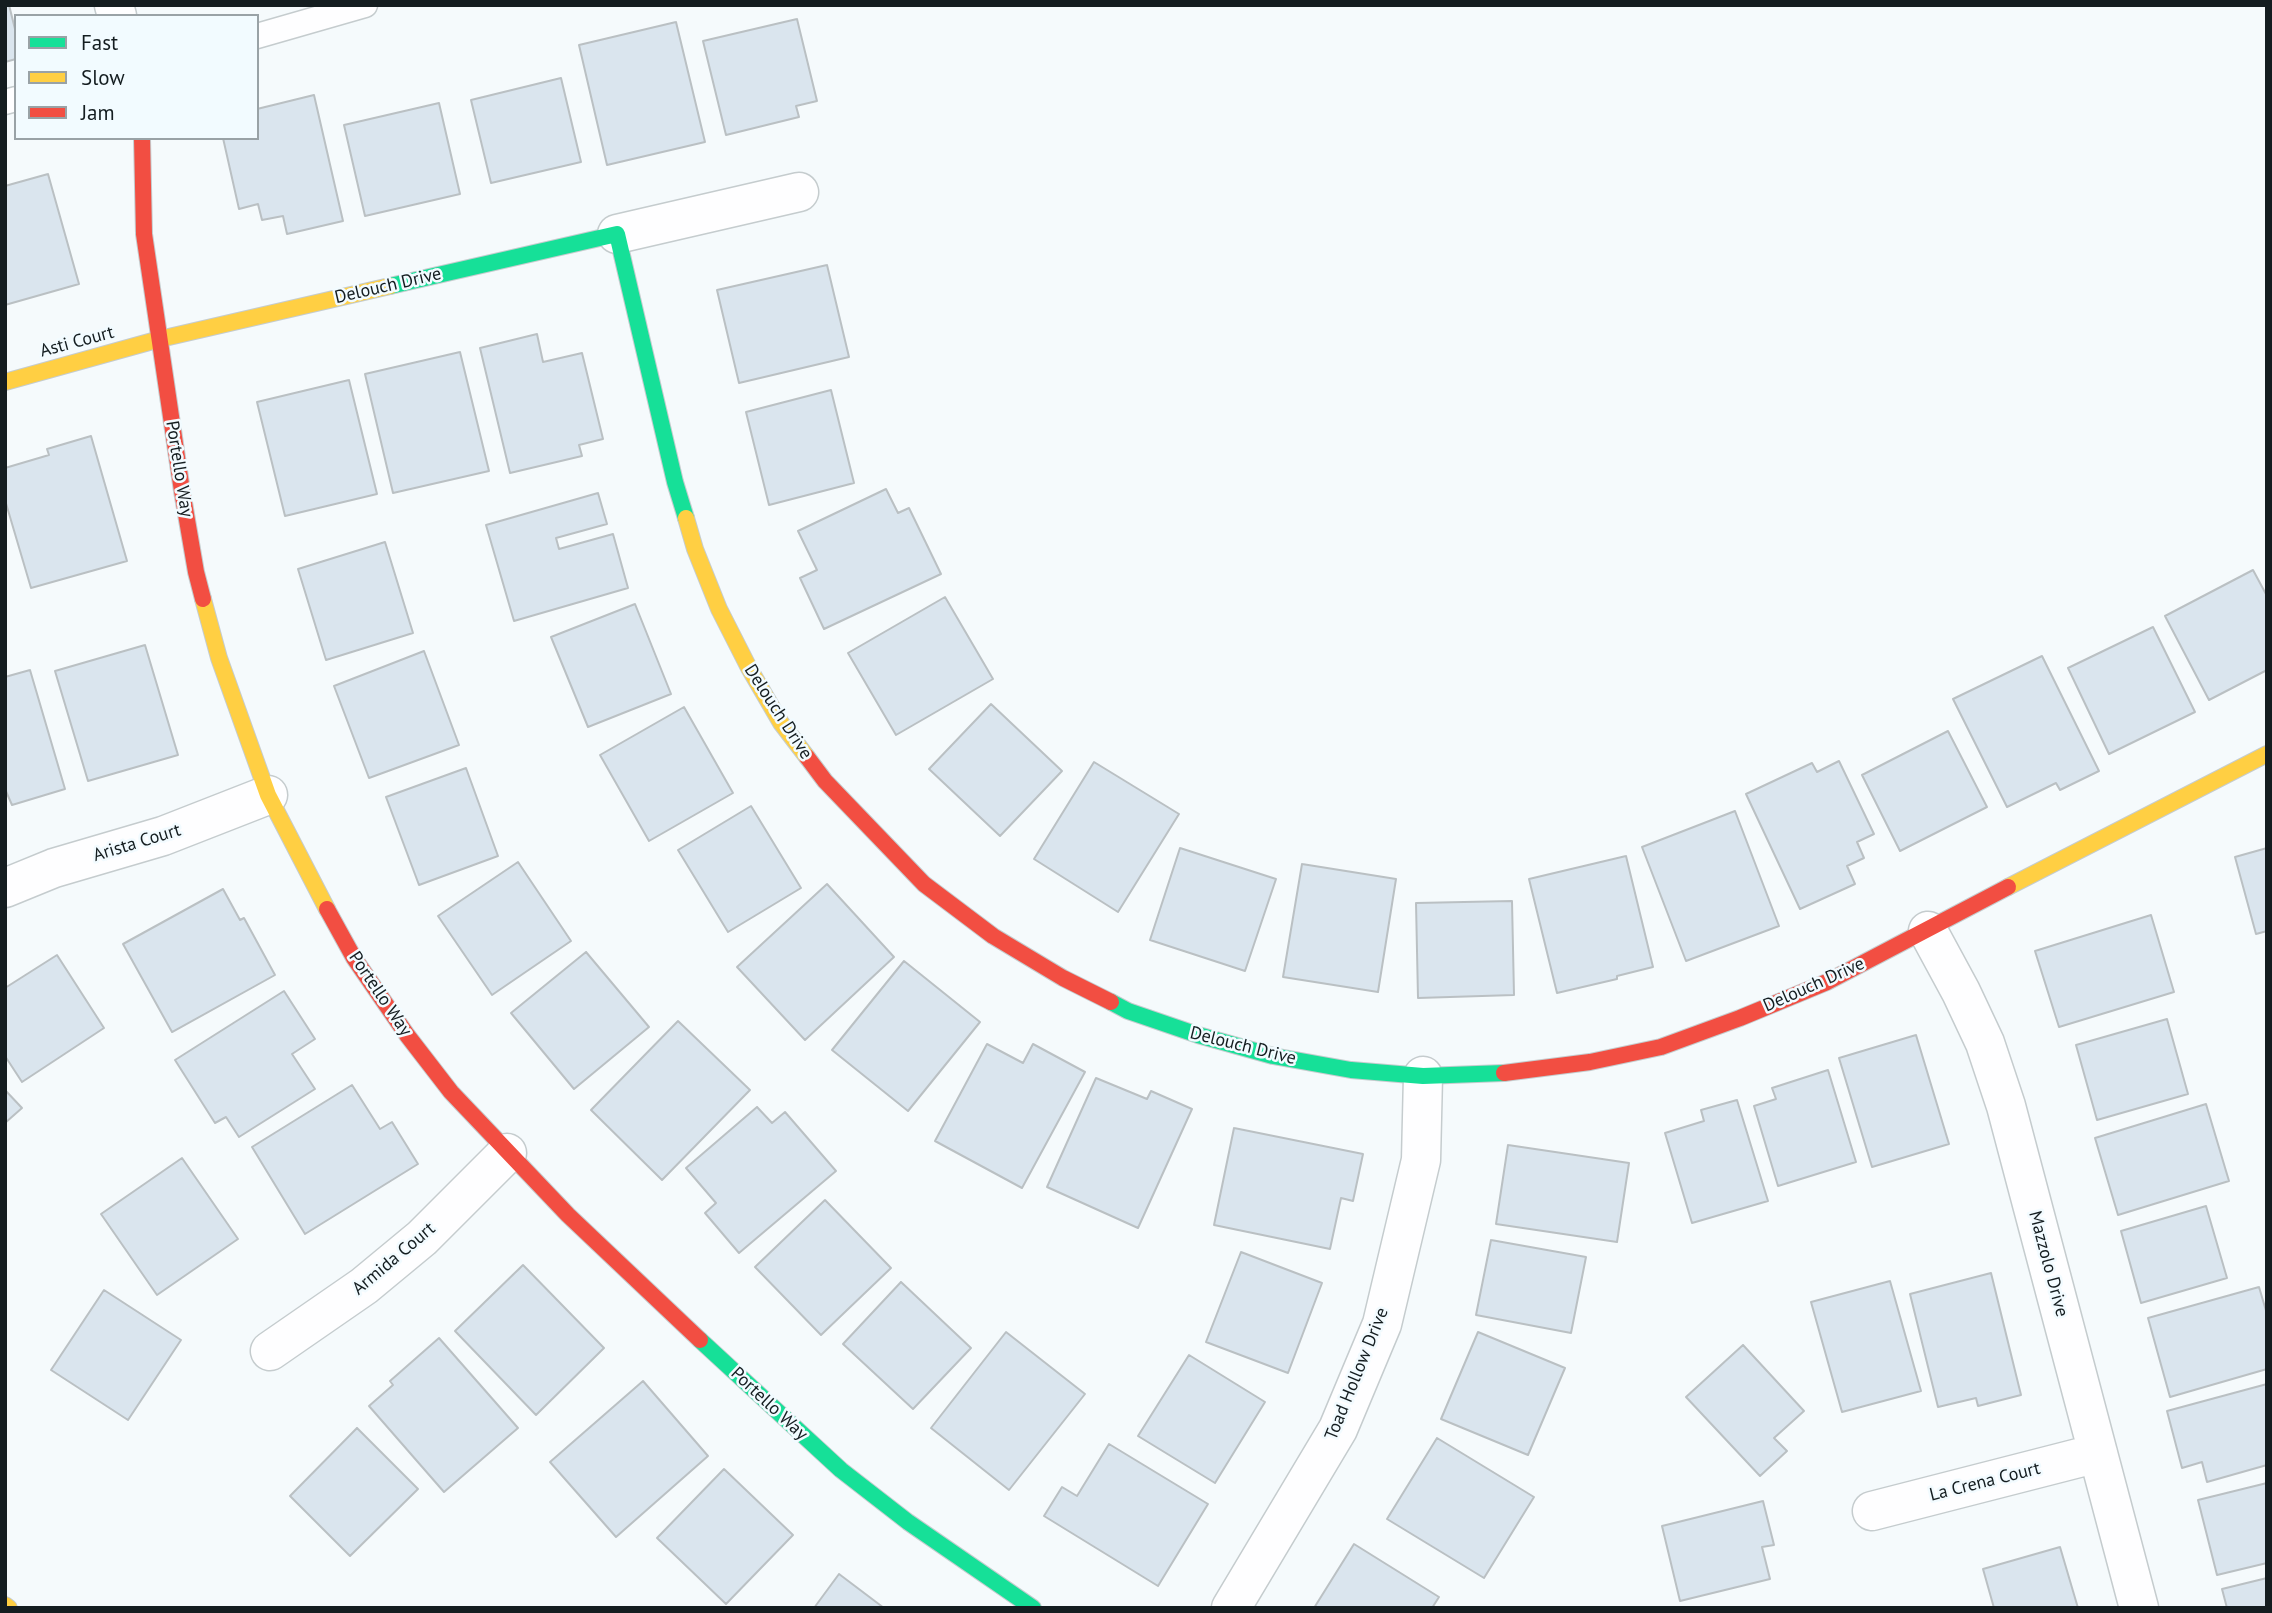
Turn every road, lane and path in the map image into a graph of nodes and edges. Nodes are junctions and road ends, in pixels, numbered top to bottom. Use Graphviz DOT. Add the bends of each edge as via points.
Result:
graph roads {
  1 [pos="365,5"];
  2 [pos="259,35"];
  3 [pos="142,140"];
  4 [pos="799,192"];
  5 [pos="617,234"];
  6 [pos="160,339"];
  7 [pos="5,382"];
  8 [pos="2267,754"];
  9 [pos="268,795"];
  10 [pos="5,888"];
  11 [pos="1928,931"];
  12 [pos="1423,1076"];
  13 [pos="507,1153"];
  14 [pos="270,1351"];
  15 [pos="2098,1453"];
  16 [pos="1872,1511"];
  17 [pos="1033,1608"];
  18 [pos="1231,1608"];
  19 [pos="2139,1608"];
  1 -- 2 [label="lane"];
  3 -- 6 [label="street, Portello Way" via="144,234"];
  4 -- 5 [label="street, Delouch Drive"];
  5 -- 6 [label="street, Delouch Drive"];
  5 -- 12 [label="street, Delouch Drive" via="675,482 719,610 781,723 824,782 860,820 924,884 993,936 1128,1011 1273,1056 1351,1070"];
  6 -- 7 [label="street, Asti Court"];
  6 -- 9 [label="street, Portello Way" via="196,572 219,658"];
  8 -- 11 [label="street, Delouch Drive"];
  9 -- 10 [label="street, Arista Court" via="163,836 54,868"];
  9 -- 13 [label="street, Portello Way" via="354,958 414,1045"];
  11 -- 12 [label="street, Delouch Drive" via="1827,982 1661,1047 1510,1073"];
  11 -- 15 [label="street, Mazzolo Drive" via="1985,1043 2006,1107"];
  12 -- 18 [label="street, Toad Hollow Drive" via="1421,1160 1382,1324 1338,1429"];
  13 -- 14 [label="street, Armida Court" via="422,1238 364,1286"];
  13 -- 17 [label="street, Portello Way" via="841,1470"];
  15 -- 16 [label="street, La Crena Court"];
  15 -- 19 [label="street, Mazzolo Drive"];
}
